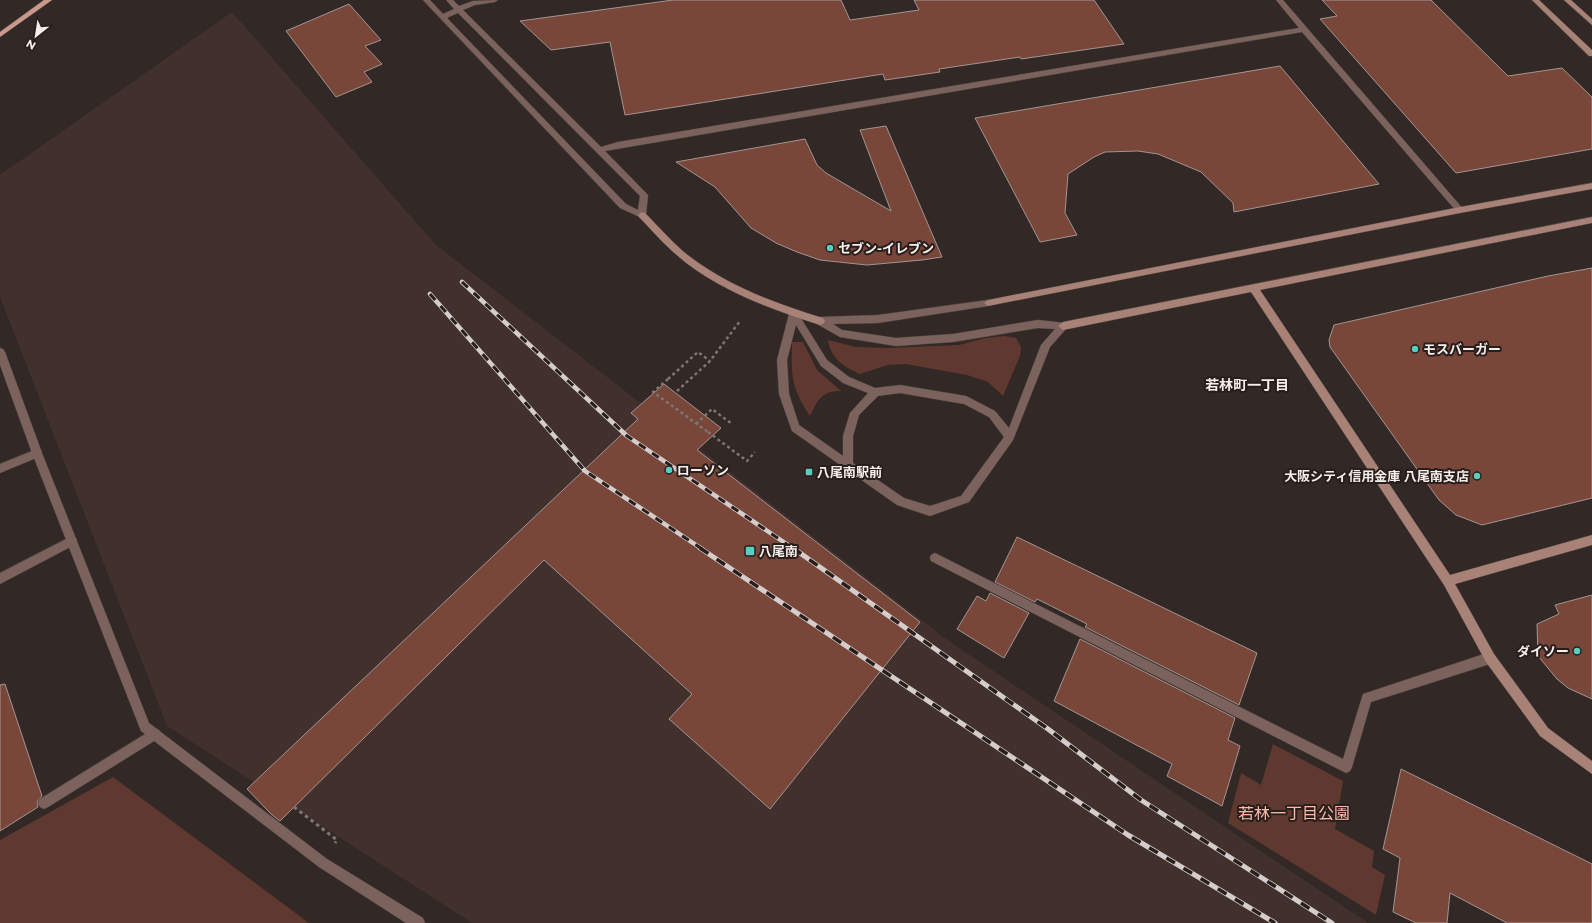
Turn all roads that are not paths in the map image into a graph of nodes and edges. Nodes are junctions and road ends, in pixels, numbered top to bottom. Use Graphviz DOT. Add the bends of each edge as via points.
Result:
graph roads {
  1 [pos="49,0"];
  2 [pos="426,0"];
  3 [pos="449,0"];
  4 [pos="495,0"];
  5 [pos="1280,0"];
  6 [pos="1535,0"];
  7 [pos="1567,0"];
  8 [pos="458,10"];
  9 [pos="442,17"];
  10 [pos="1592,23"];
  11 [pos="1305,29"];
  12 [pos="0,35"];
  13 [pos="1592,54"];
  14 [pos="598,150"];
  15 [pos="1592,186"];
  16 [pos="1460,210"];
  17 [pos="642,215"];
  18 [pos="1592,220"];
  19 [pos="1253,287"];
  20 [pos="794,314"];
  21 [pos="820,322"];
  22 [pos="1063,326"];
  23 [pos="0,352"];
  24 [pos="875,392"];
  25 [pos="1010,437"];
  26 [pos="37,453"];
  27 [pos="848,464"];
  28 [pos="0,470"];
  29 [pos="1592,540"];
  30 [pos="72,541"];
  31 [pos="935,558"];
  32 [pos="0,579"];
  33 [pos="1448,581"];
  34 [pos="1490,658"];
  35 [pos="155,734"];
  36 [pos="1592,768"];
  37 [pos="44,803"];
  38 [pos="418,923"];
  1 -- 12 [label="main road"];
  2 -- 9 [label="street"];
  3 -- 8 [label="street"];
  4 -- 8 [label="street" via="473,3"];
  5 -- 11 [label="street"];
  6 -- 13 [label="street"];
  7 -- 10 [label="street"];
  8 -- 9 [label="street"];
  8 -- 14 [label="street"];
  9 -- 17 [label="street" via="623,206"];
  11 -- 14 [label="street"];
  11 -- 16 [label="street"];
  14 -- 17 [label="street" via="644,195"];
  15 -- 16 [label="street"];
  16 -- 21 [label="street" via="988,303 878,319"];
  17 -- 20 [label="street" via="674,248 710,274 756,299"];
  18 -- 19 [label="street"];
  19 -- 22 [label="street"];
  19 -- 33 [label="street"];
  20 -- 21 [label="street"];
  20 -- 24 [label="street" via="824,362 846,380"];
  20 -- 27 [label="street" via="782,360 784,394 795,428"];
  21 -- 22 [label="street" via="840,333 896,342 953,338 1038,324"];
  22 -- 25 [label="street" via="1046,345"];
  23 -- 26 [label="street"];
  24 -- 25 [label="street" via="900,388 966,400 992,414"];
  24 -- 27 [label="street" via="855,413 848,436"];
  25 -- 27 [label="street" via="964,499 930,511 901,502"];
  26 -- 28 [label="street"];
  26 -- 30 [label="street"];
  29 -- 33 [label="street"];
  30 -- 32 [label="street"];
  30 -- 35 [label="street" via="145,727"];
  31 -- 34 [label="street" via="1346,767 1367,698"];
  33 -- 34 [label="street"];
  34 -- 36 [label="street" via="1544,732"];
  35 -- 37 [label="street"];
  35 -- 38 [label="street" via="323,863"];
}
